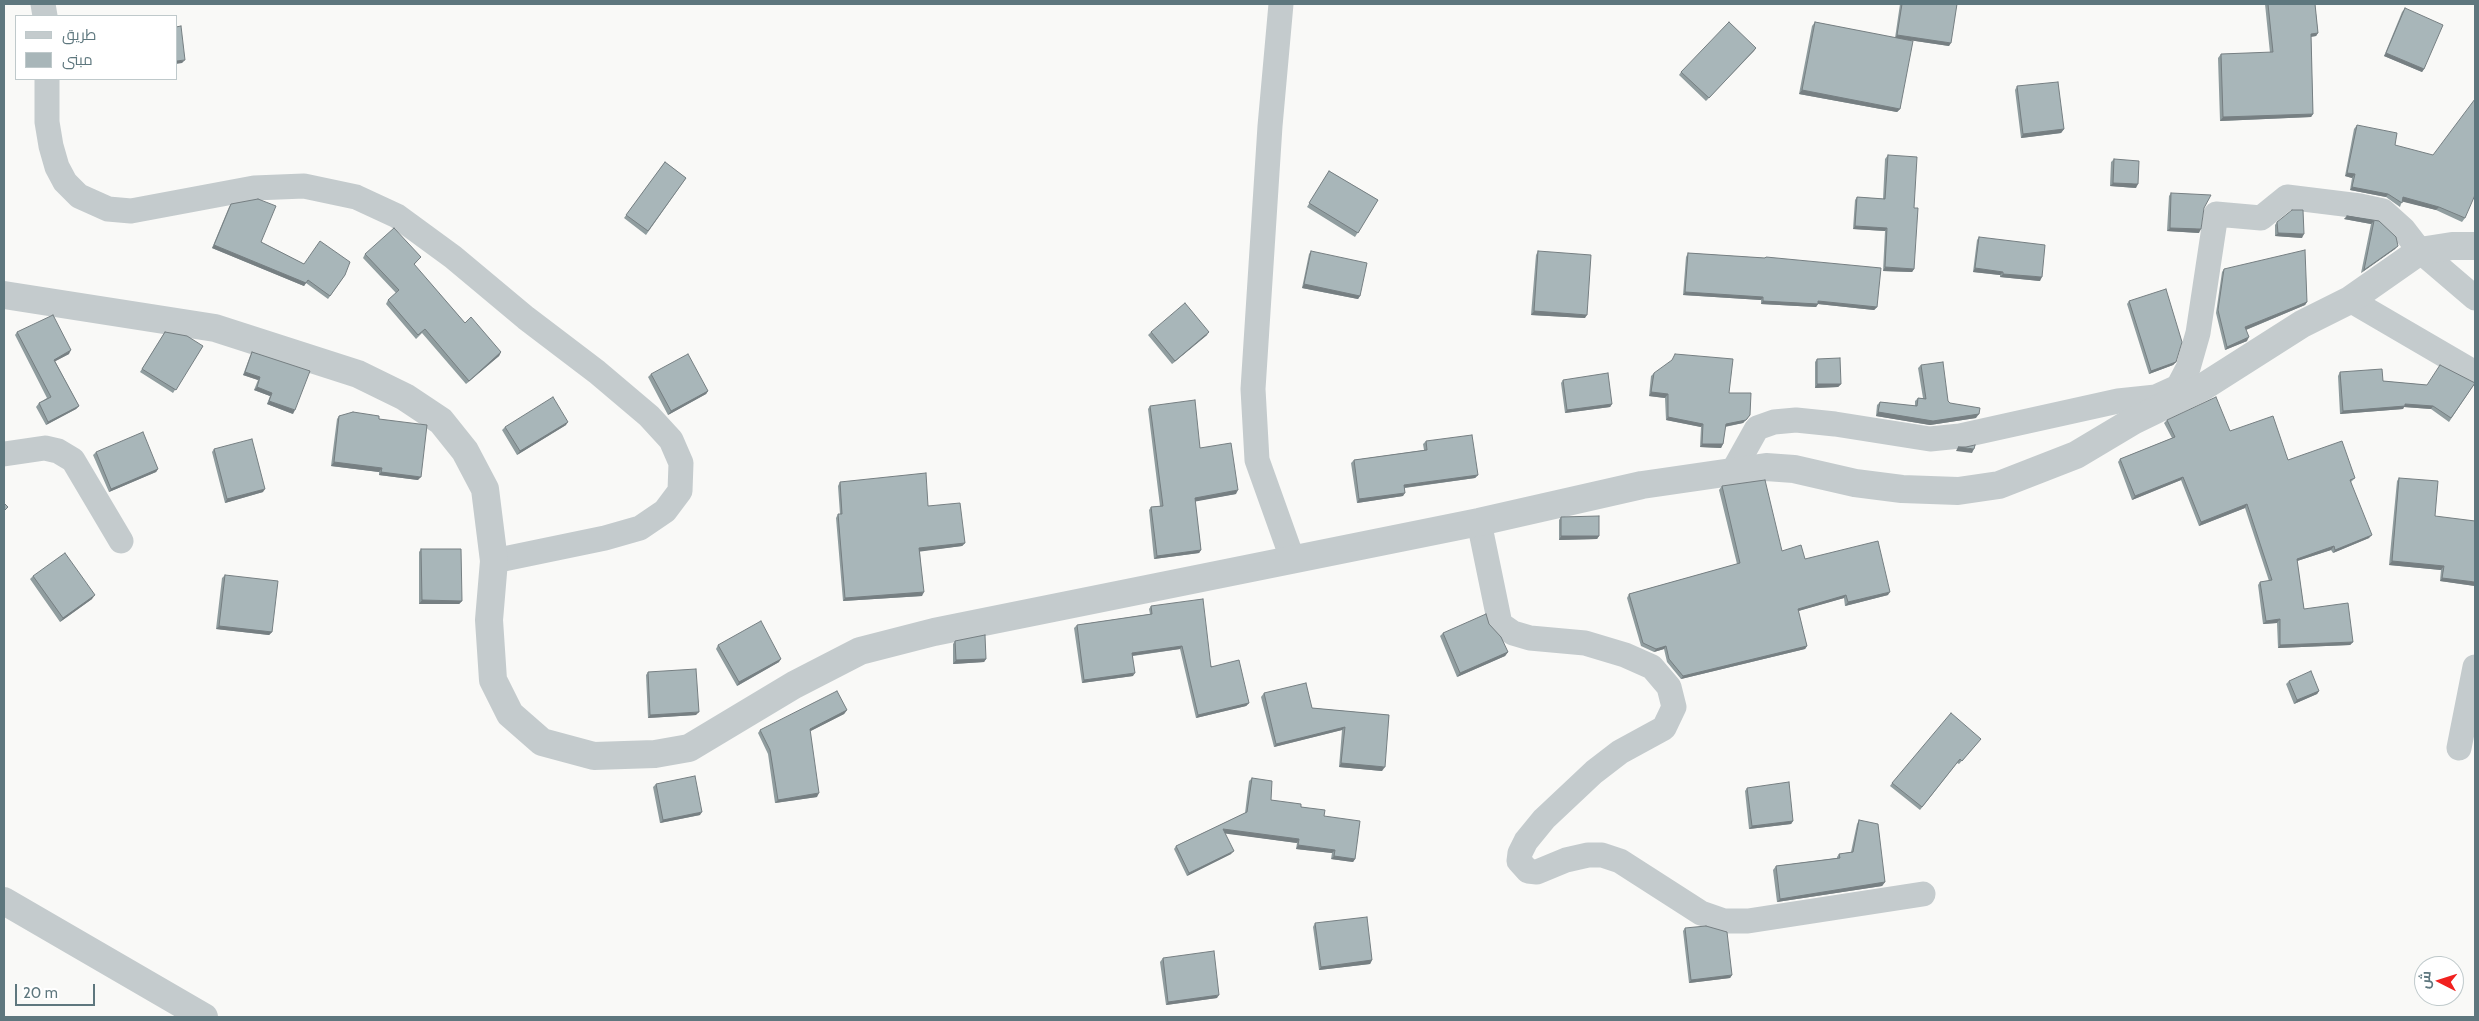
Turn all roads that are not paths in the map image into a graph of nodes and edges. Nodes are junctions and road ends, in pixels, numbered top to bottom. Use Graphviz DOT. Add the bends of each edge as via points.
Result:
graph roads {
  1 [pos="1281,4"];
  2 [pos="47,80"];
  3 [pos="2475,246"];
  4 [pos="2420,251"];
  5 [pos="4,295"];
  6 [pos="2475,298"];
  7 [pos="2350,300"];
  8 [pos="2475,373"];
  9 [pos="4,454"];
  10 [pos="1733,471"];
  11 [pos="1479,522"];
  12 [pos="121,540"];
  13 [pos="1292,558"];
  14 [pos="494,561"];
  15 [pos="2475,667"];
  16 [pos="2459,748"];
  17 [pos="1923,894"];
  18 [pos="4,901"];
  19 [pos="204,1017"];
  1 -- 13 [label="street" via="1253,389 1257,460"];
  2 -- 14 [label="street" via="47,122 51,146 65,182 79,196 108,209 131,210 254,188 304,186 356,197 397,216 453,257 604,378 649,416 671,440 680,463 680,491 665,510 640,528"];
  3 -- 4 [label="street"];
  4 -- 6 [label="street"];
  4 -- 7 [label="street"];
  4 -- 10 [label="street" via="2403,229 2383,212 2360,206 2287,197 2261,218 2216,214 2198,333 2188,368 2178,387 2156,397 2118,401 1960,436 1930,439 1835,424 1796,420 1774,422 1757,428"];
  5 -- 14 [label="street" via="215,328 358,374 405,398 442,421 465,450 485,489"];
  7 -- 8 [label="street"];
  7 -- 10 [label="street" via="2302,324 2203,387 2133,421 2076,455 1999,485 1958,491 1902,489 1855,483 1794,469 1766,467"];
  9 -- 12 [label="street" via="45,448 73,460"];
  10 -- 11 [label="street" via="1642,485"];
  11 -- 13 [label="street"];
  11 -- 17 [label="street" via="1500,624 1513,633 1530,638 1584,643 1626,655 1652,667 1669,687 1674,706 1664,728 1600,767 1544,819 1520,853 1520,861 1528,871 1537,872 1588,855 1602,855 1620,861 1701,913 1724,921 1748,921"];
  13 -- 14 [label="street" via="934,632 860,651 794,685 689,748 656,754 594,756 542,742 510,714 493,680 489,620"];
  15 -- 16 [label="street"];
  18 -- 19 [label="street"];
}
